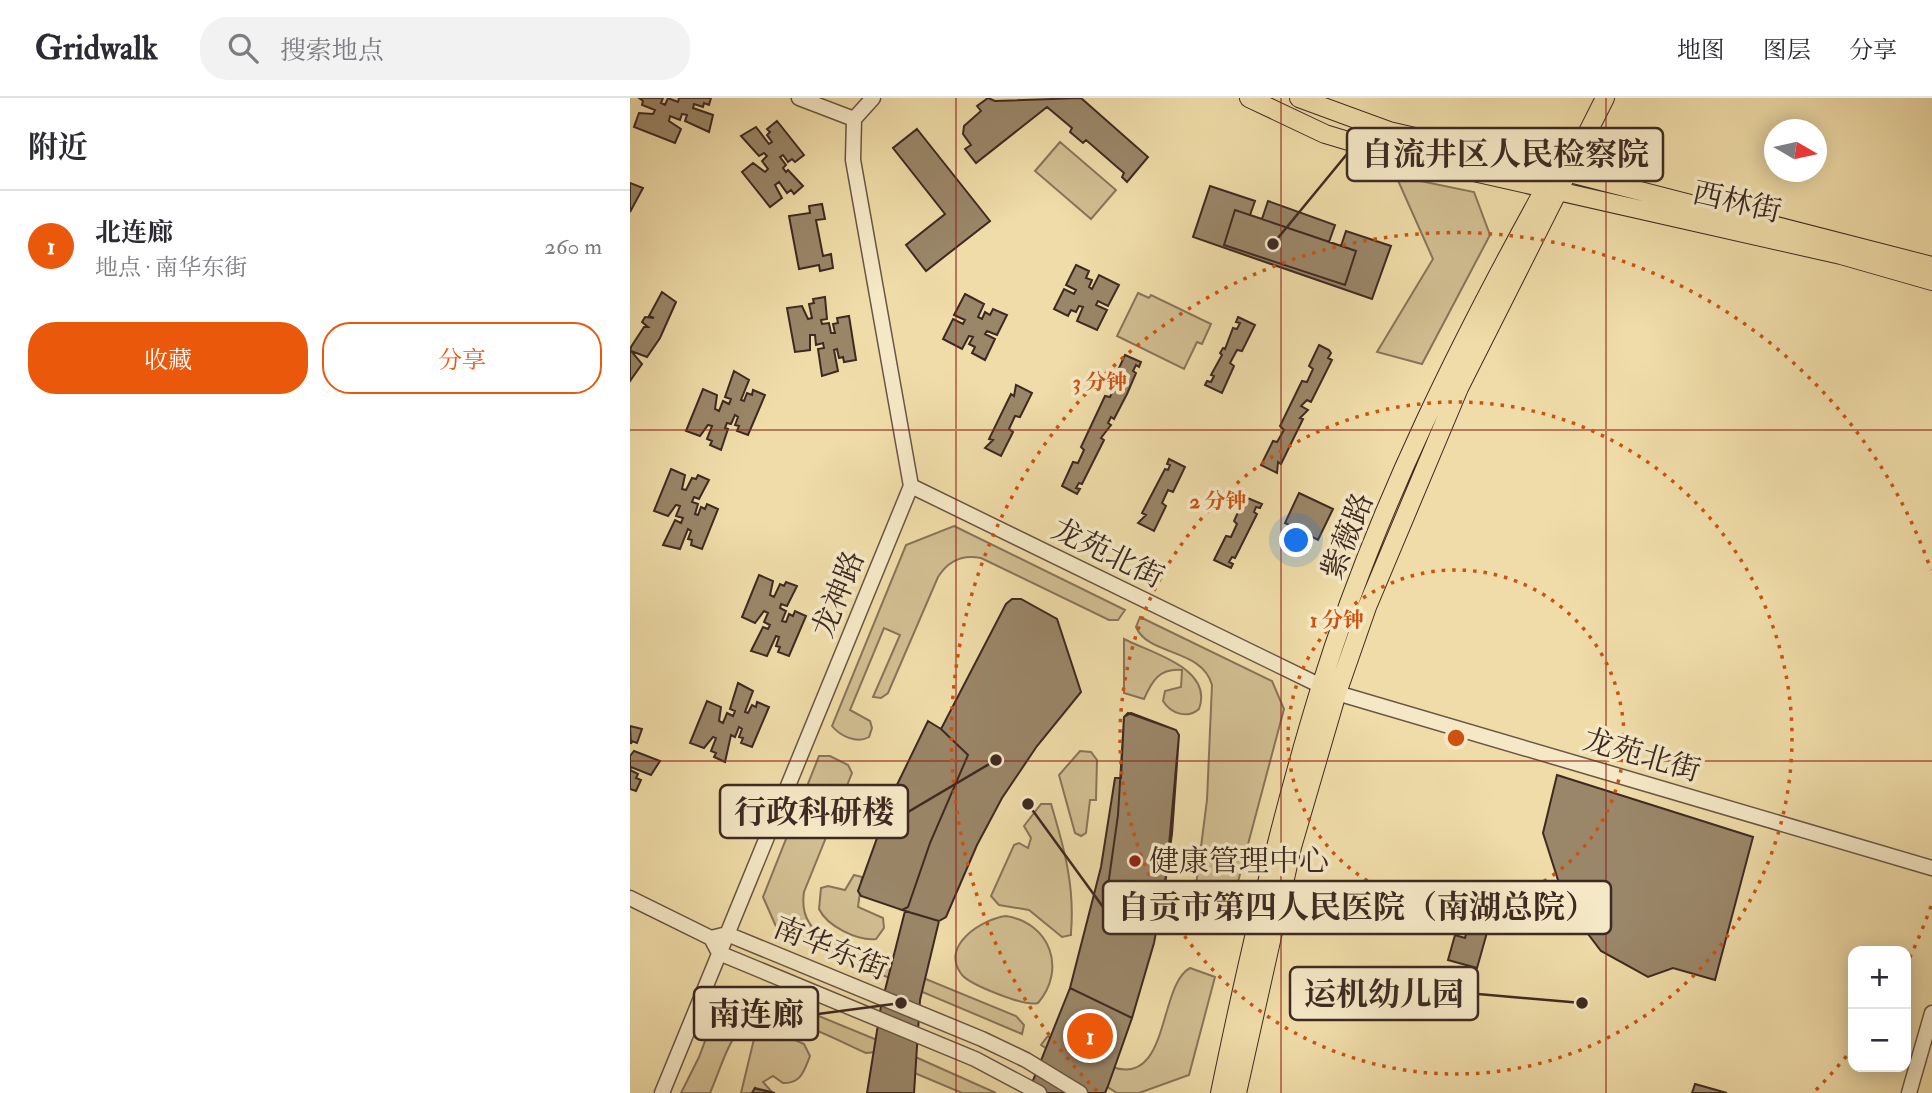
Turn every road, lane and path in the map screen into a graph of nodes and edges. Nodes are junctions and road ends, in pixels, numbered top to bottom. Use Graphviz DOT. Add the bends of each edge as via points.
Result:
graph roads {
  1 [pos="799,98"];
  2 [pos="873,98"];
  3 [pos="1248,98"];
  4 [pos="1299,98"];
  5 [pos="1605,98"];
  6 [pos="1327,104"];
  7 [pos="854,119"];
  8 [pos="1562,172"];
  9 [pos="1553,189"];
  10 [pos="1932,267"];
  11 [pos="1932,282"];
  12 [pos="911,486"];
  13 [pos="1329,689"];
  14 [pos="1932,868"];
  15 [pos="630,898"];
  16 [pos="727,933"];
  17 [pos="711,938"];
  18 [pos="719,953"];
  19 [pos="1932,1013"];
  20 [pos="662,1093"];
  21 [pos="1039,1093"];
  22 [pos="1080,1093"];
  23 [pos="1220,1093"];
  24 [pos="1237,1093"];
  25 [pos="1909,1093"];
  1 -- 7 [label="street"];
  2 -- 7 [label="street"];
  3 -- 9 [label="main road, 西林街" via="1325,134 1385,152"];
  4 -- 6 [label="main road, 西林街"];
  5 -- 8 [label="main road, 紫薇路"];
  6 -- 8 [label="main road, 西林街" via="1389,131"];
  7 -- 12 [label="street" via="852,160"];
  8 -- 9 [label="main road, 紫薇路"];
  8 -- 10 [label="main road, 西林街"];
  9 -- 11 [label="main road, 西林街" via="1841,255"];
  9 -- 13 [label="main road, 紫薇路" via="1444,380 1386,512"];
  12 -- 13 [label="street, 龙苑北街"];
  12 -- 16 [label="street, 龙神路"];
  13 -- 14 [label="street, 龙苑北街"];
  13 -- 23 [label="main road, 紫薇路" via="1276,843"];
  13 -- 24 [label="main road, 紫薇路"];
  15 -- 17 [label="street"];
  16 -- 17 [label="street, 南华东街"];
  16 -- 18 [label="street, 龙神路"];
  16 -- 22 [label="street, 南华东街" via="982,1039"];
  17 -- 18 [label="street"];
  18 -- 20 [label="street, 龙神路"];
  18 -- 21 [label="street, 南华东街" via="975,1059"];
  19 -- 25 [label="street"];
}
